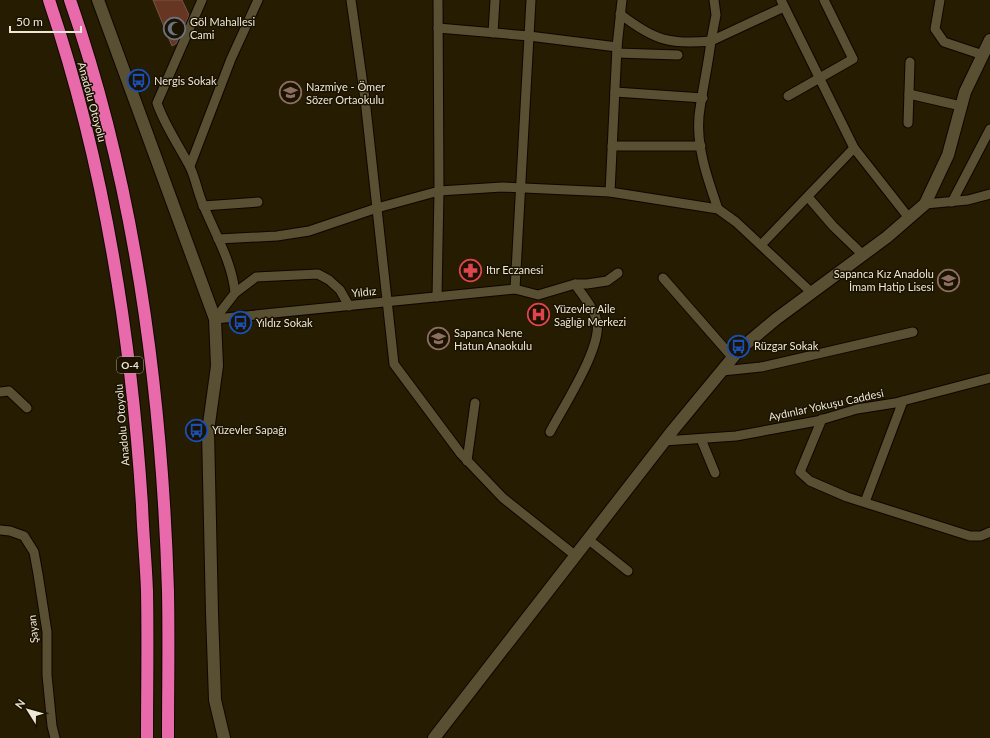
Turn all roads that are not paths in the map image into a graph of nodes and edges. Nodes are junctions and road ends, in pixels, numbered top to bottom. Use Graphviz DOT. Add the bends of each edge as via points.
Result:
graph roads {
  1 [pos="48,0"];
  2 [pos="70,0"];
  3 [pos="98,0"];
  4 [pos="258,0"];
  5 [pos="351,0"];
  6 [pos="438,0"];
  7 [pos="495,0"];
  8 [pos="532,0"];
  9 [pos="622,0"];
  10 [pos="714,0"];
  11 [pos="824,0"];
  12 [pos="940,0"];
  13 [pos="201,1"];
  14 [pos="783,3"];
  15 [pos="620,14"];
  16 [pos="438,28"];
  17 [pos="493,33"];
  18 [pos="530,36"];
  19 [pos="711,41"];
  20 [pos="989,42"];
  21 [pos="617,50"];
  22 [pos="678,55"];
  23 [pos="982,55"];
  24 [pos="910,62"];
  25 [pos="820,78"];
  26 [pos="615,92"];
  27 [pos="909,94"];
  28 [pos="788,96"];
  29 [pos="703,98"];
  30 [pos="961,106"];
  31 [pos="908,123"];
  32 [pos="990,128"];
  33 [pos="612,146"];
  34 [pos="701,146"];
  35 [pos="854,148"];
  36 [pos="190,166"];
  37 [pos="520,188"];
  38 [pos="439,190"];
  39 [pos="610,192"];
  40 [pos="990,194"];
  41 [pos="808,197"];
  42 [pos="258,202"];
  43 [pos="952,202"];
  44 [pos="925,204"];
  45 [pos="203,206"];
  46 [pos="377,208"];
  47 [pos="718,209"];
  48 [pos="909,218"];
  49 [pos="218,239"];
  50 [pos="761,245"];
  51 [pos="863,255"];
  52 [pos="618,273"];
  53 [pos="663,278"];
  54 [pos="575,284"];
  55 [pos="515,289"];
  56 [pos="812,293"];
  57 [pos="235,294"];
  58 [pos="437,297"];
  59 [pos="386,302"];
  60 [pos="349,306"];
  61 [pos="215,319"];
  62 [pos="913,332"];
  63 [pos="733,358"];
  64 [pos="722,371"];
  65 [pos="990,378"];
  66 [pos="0,392"];
  67 [pos="903,401"];
  68 [pos="475,403"];
  69 [pos="27,408"];
  70 [pos="822,419"];
  71 [pos="550,432"];
  72 [pos="701,439"];
  73 [pos="664,441"];
  74 [pos="467,461"];
  75 [pos="715,473"];
  76 [pos="864,502"];
  77 [pos="0,530"];
  78 [pos="990,532"];
  79 [pos="589,540"];
  80 [pos="576,556"];
  81 [pos="628,571"];
  82 [pos="55,738"];
  83 [pos="147,738"];
  84 [pos="168,738"];
  85 [pos="224,738"];
  86 [pos="434,738"];
  1 -- 83 [label="highway, Anadolu Otoyolu / O-4" via="88,133 111,238 128,344 147,591"];
  2 -- 84 [label="highway, Anadolu Otoyolu / O-4" via="110,131 132,235 149,341 160,452 168,591"];
  3 -- 61 [label="street"];
  4 -- 36 [label="street" via="231,59"];
  5 -- 46 [label="street"];
  6 -- 16 [label="street"];
  7 -- 17 [label="street"];
  8 -- 18 [label="street"];
  9 -- 15 [label="street"];
  10 -- 19 [label="street" via="716,15"];
  11 -- 25 [label="street" via="853,59"];
  12 -- 23 [label="street" via="935,29 944,42"];
  13 -- 36 [label="street" via="157,103 162,119"];
  14 -- 19 [label="street"];
  14 -- 25 [label="street"];
  15 -- 19 [label="street" via="652,36 671,42"];
  15 -- 21 [label="street"];
  16 -- 17 [label="street"];
  16 -- 38 [label="street"];
  17 -- 18 [label="street"];
  18 -- 21 [label="street"];
  18 -- 37 [label="street"];
  19 -- 29 [label="street"];
  20 -- 23 [label="street"];
  21 -- 22 [label="street"];
  21 -- 26 [label="street"];
  23 -- 30 [label="street"];
  24 -- 27 [label="street"];
  25 -- 28 [label="street"];
  25 -- 35 [label="street"];
  26 -- 29 [label="street"];
  26 -- 33 [label="street"];
  27 -- 30 [label="street"];
  27 -- 31 [label="street"];
  29 -- 34 [label="street" via="699,117"];
  30 -- 44 [label="street" via="948,155"];
  32 -- 43 [label="street"];
  33 -- 34 [label="street"];
  33 -- 39 [label="street"];
  34 -- 47 [label="street"];
  35 -- 41 [label="street"];
  35 -- 48 [label="street"];
  36 -- 45 [label="street"];
  37 -- 38 [label="street"];
  37 -- 39 [label="street"];
  37 -- 55 [label="street"];
  38 -- 46 [label="street"];
  38 -- 58 [label="street"];
  39 -- 47 [label="street"];
  40 -- 43 [label="street"];
  41 -- 50 [label="street"];
  41 -- 51 [label="street"];
  42 -- 45 [label="street"];
  43 -- 44 [label="street"];
  44 -- 48 [label="street"];
  45 -- 49 [label="street"];
  46 -- 49 [label="street" via="309,231 277,236"];
  46 -- 59 [label="street"];
  47 -- 50 [label="street"];
  48 -- 51 [label="street"];
  49 -- 57 [label="street" via="234,282"];
  50 -- 56 [label="street"];
  51 -- 56 [label="street"];
  52 -- 54 [label="street" via="606,281"];
  53 -- 63 [label="street"];
  54 -- 55 [label="street" via="538,295"];
  54 -- 71 [label="street" via="597,321 596,341"];
  55 -- 58 [label="street, Yıldız"];
  56 -- 63 [label="street" via="776,319"];
  57 -- 60 [label="street" via="256,277 318,274 340,290"];
  57 -- 61 [label="street"];
  58 -- 59 [label="street, Yıldız"];
  59 -- 60 [label="street, Yıldız"];
  59 -- 74 [label="street" via="394,364"];
  60 -- 61 [label="street, Yıldız"];
  61 -- 85 [label="street" via="217,366 208,430 215,700"];
  62 -- 64 [label="street" via="762,367"];
  63 -- 64 [label="street"];
  64 -- 73 [label="street"];
  65 -- 67 [label="street, Aydınlar Yokuşu Caddesi"];
  66 -- 69 [label="street" via="9,392"];
  67 -- 70 [label="street, Aydınlar Yokuşu Caddesi" via="857,409"];
  67 -- 76 [label="street"];
  68 -- 74 [label="street"];
  70 -- 72 [label="street, Aydınlar Yokuşu Caddesi" via="736,436"];
  70 -- 76 [label="street" via="800,472 810,481"];
  72 -- 73 [label="street, Aydınlar Yokuşu Caddesi"];
  72 -- 75 [label="street"];
  73 -- 79 [label="street"];
  74 -- 80 [label="street" via="503,498"];
  76 -- 78 [label="street" via="970,536 981,536"];
  77 -- 82 [label="street, Şayan" via="24,536 34,552 47,632 47,675"];
  79 -- 80 [label="street"];
  79 -- 81 [label="street"];
  80 -- 86 [label="street"];
}
